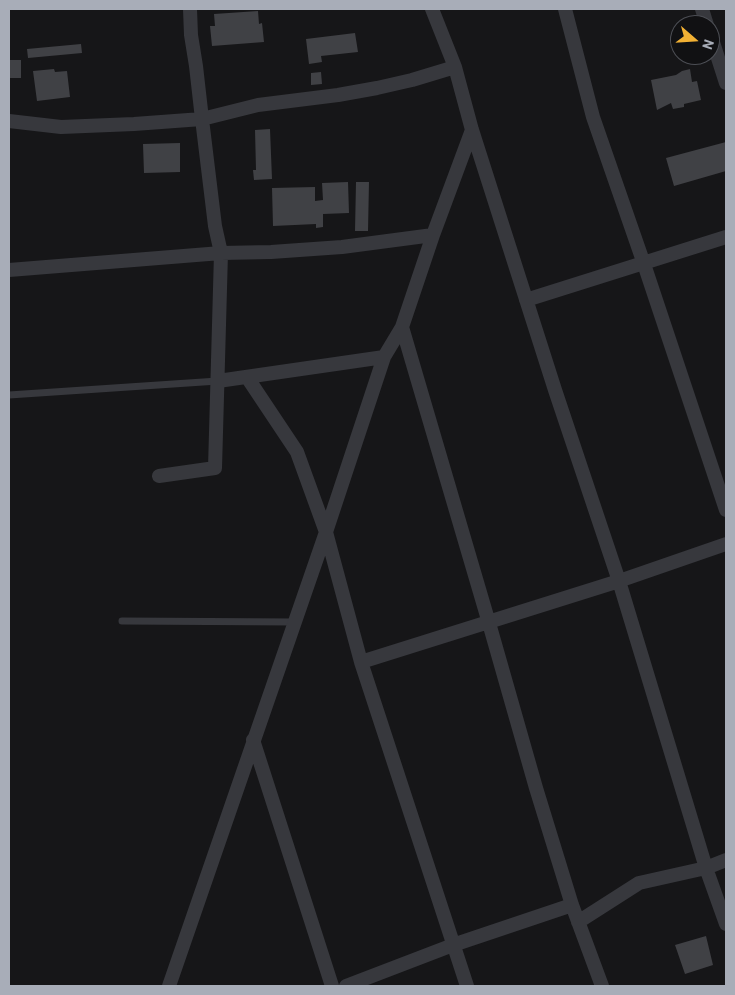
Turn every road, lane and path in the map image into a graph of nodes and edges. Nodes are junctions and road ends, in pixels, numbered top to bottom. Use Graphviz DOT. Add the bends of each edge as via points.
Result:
graph roads {
  1 [pos="190,9"];
  2 [pos="432,9"];
  3 [pos="565,9"];
  4 [pos="720,64"];
  5 [pos="455,67"];
  6 [pos="726,83"];
  7 [pos="202,119"];
  8 [pos="9,120"];
  9 [pos="472,130"];
  10 [pos="433,235"];
  11 [pos="726,237"];
  12 [pos="221,253"];
  13 [pos="644,264"];
  14 [pos="9,270"];
  15 [pos="526,300"];
  16 [pos="402,327"];
  17 [pos="384,357"];
  18 [pos="247,377"];
  19 [pos="218,381"];
  20 [pos="9,395"];
  21 [pos="158,476"];
  22 [pos="726,510"];
  23 [pos="326,532"];
  24 [pos="726,544"];
  25 [pos="619,581"];
  26 [pos="122,621"];
  27 [pos="295,622"];
  28 [pos="490,623"];
  29 [pos="361,662"];
  30 [pos="254,740"];
  31 [pos="726,860"];
  32 [pos="706,868"];
  33 [pos="572,905"];
  34 [pos="578,922"];
  35 [pos="726,924"];
  36 [pos="453,945"];
  37 [pos="169,986"];
  38 [pos="332,986"];
  39 [pos="346,986"];
  40 [pos="467,986"];
  41 [pos="602,986"];
  1 -- 7 [label="street"];
  2 -- 5 [label="street"];
  3 -- 13 [label="street" via="593,117"];
  4 -- 6 [label="street"];
  5 -- 7 [label="street" via="377,88 258,105"];
  5 -- 9 [label="street"];
  7 -- 8 [label="street" via="61,127"];
  7 -- 12 [label="street"];
  9 -- 10 [label="street"];
  9 -- 15 [label="street"];
  10 -- 12 [label="street" via="342,246"];
  10 -- 16 [label="street"];
  11 -- 13 [label="street"];
  12 -- 14 [label="street"];
  12 -- 19 [label="street"];
  13 -- 15 [label="street"];
  13 -- 22 [label="street"];
  15 -- 25 [label="street"];
  16 -- 17 [label="street"];
  16 -- 28 [label="street"];
  17 -- 18 [label="street"];
  17 -- 23 [label="street"];
  18 -- 19 [label="street"];
  18 -- 23 [label="street" via="297,452"];
  19 -- 20 [label="lane"];
  19 -- 21 [label="street" via="215,468"];
  23 -- 27 [label="street"];
  23 -- 29 [label="street"];
  24 -- 25 [label="street"];
  25 -- 28 [label="street"];
  25 -- 32 [label="street"];
  26 -- 27 [label="lane"];
  27 -- 30 [label="street"];
  28 -- 29 [label="street"];
  28 -- 33 [label="street"];
  29 -- 36 [label="street"];
  30 -- 37 [label="street"];
  30 -- 38 [label="street"];
  31 -- 32 [label="street"];
  32 -- 34 [label="street" via="639,883"];
  32 -- 35 [label="street"];
  33 -- 34 [label="street"];
  33 -- 36 [label="street"];
  34 -- 41 [label="street"];
  36 -- 39 [label="street"];
  36 -- 40 [label="street"];
}
